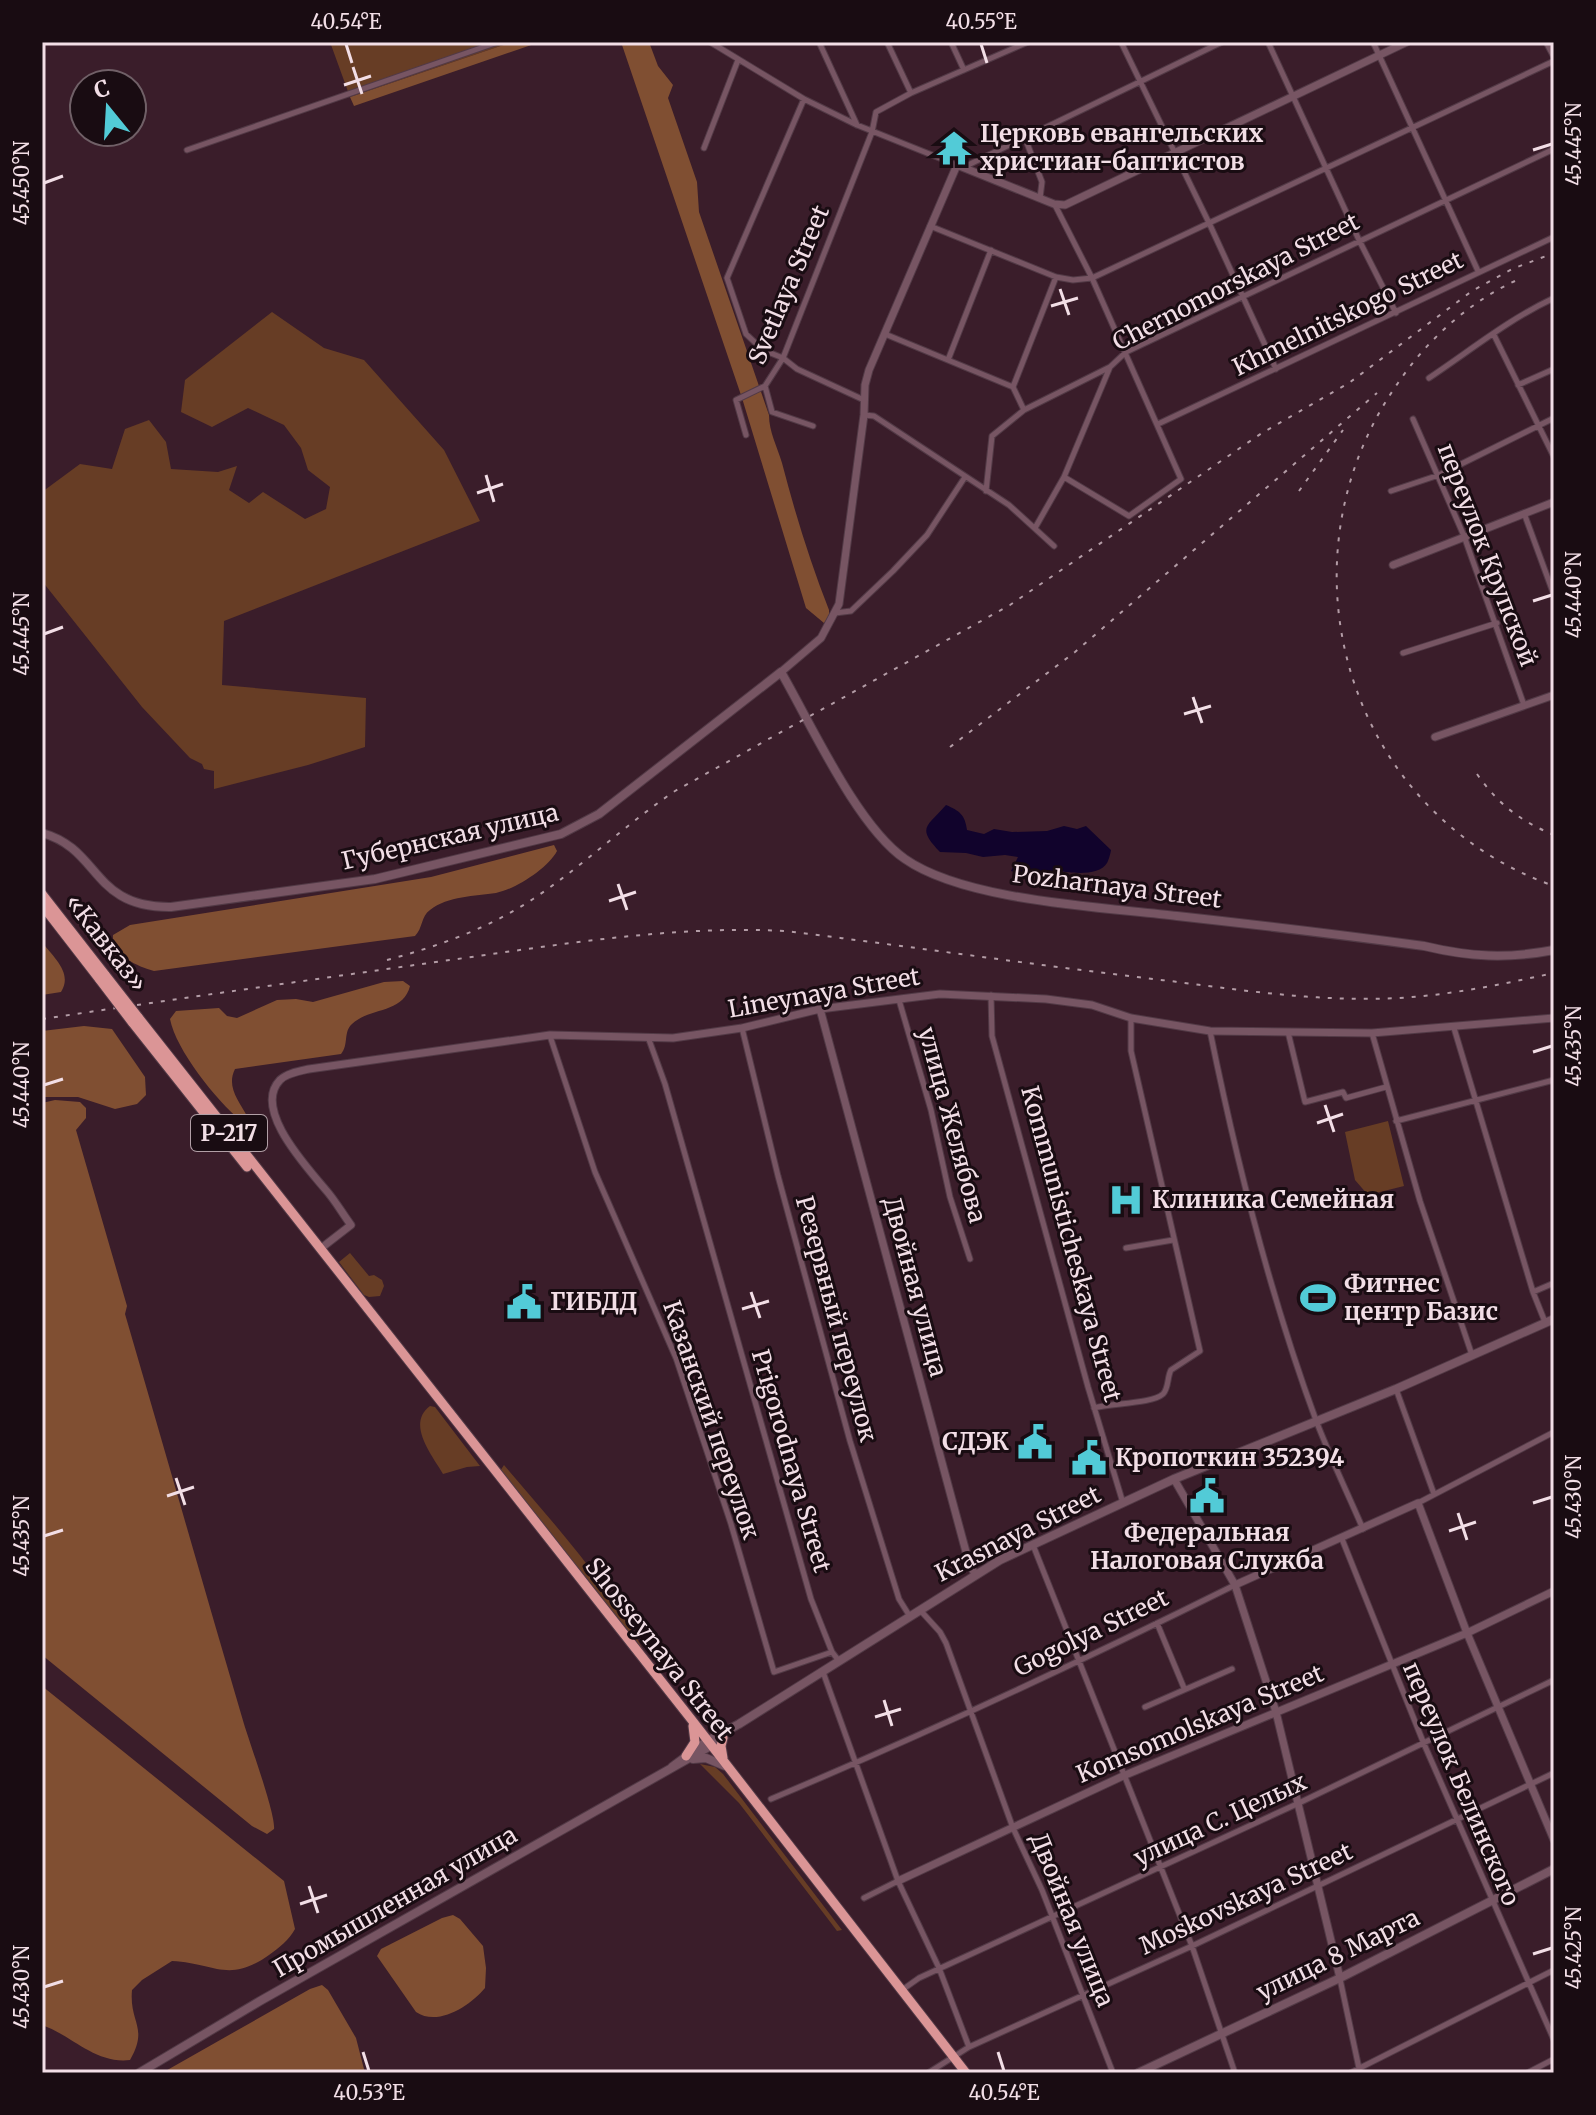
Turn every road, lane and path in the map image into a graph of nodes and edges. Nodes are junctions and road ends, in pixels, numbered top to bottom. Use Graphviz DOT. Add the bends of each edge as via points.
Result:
graph roads {
  1 [pos="498,42"];
  2 [pos="710,42"];
  3 [pos="819,42"];
  4 [pos="887,42"];
  5 [pos="951,42"];
  6 [pos="1001,42"];
  7 [pos="1028,42"];
  8 [pos="1121,42"];
  9 [pos="1222,42"];
  10 [pos="1268,42"];
  11 [pos="1373,42"];
  12 [pos="1407,42"];
  13 [pos="1546,42"];
  14 [pos="1006,52"];
  15 [pos="1379,55"];
  16 [pos="1554,59"];
  17 [pos="738,60"];
  18 [pos="964,70"];
  19 [pos="1141,80"];
  20 [pos="911,93"];
  21 [pos="1293,96"];
  22 [pos="804,99"];
  23 [pos="857,125"];
  24 [pos="1414,129"];
  25 [pos="872,132"];
  26 [pos="1025,138"];
  27 [pos="704,148"];
  28 [pos="1554,149"];
  29 [pos="187,150"];
  30 [pos="1176,153"];
  31 [pos="960,166"];
  32 [pos="1325,169"];
  33 [pos="1040,198"];
  34 [pos="1447,200"];
  35 [pos="1054,204"];
  36 [pos="1210,225"];
  37 [pos="930,226"];
  38 [pos="1554,237"];
  39 [pos="1359,240"];
  40 [pos="991,250"];
  41 [pos="1478,271"];
  42 [pos="1056,277"];
  43 [pos="1092,278"];
  44 [pos="1243,296"];
  45 [pos="1554,298"];
  46 [pos="1396,313"];
  47 [pos="884,334"];
  48 [pos="1494,335"];
  49 [pos="1126,352"];
  50 [pos="783,358"];
  51 [pos="948,360"];
  52 [pos="1110,367"];
  53 [pos="1276,369"];
  54 [pos="1554,369"];
  55 [pos="1429,378"];
  56 [pos="1518,385"];
  57 [pos="765,386"];
  58 [pos="1013,387"];
  59 [pos="864,400"];
  60 [pos="1024,410"];
  61 [pos="864,415"];
  62 [pos="1554,418"];
  63 [pos="1413,419"];
  64 [pos="1158,424"];
  65 [pos="1538,425"];
  66 [pos="813,426"];
  67 [pos="746,435"];
  68 [pos="1554,457"];
  69 [pos="1439,475"];
  70 [pos="965,477"];
  71 [pos="1064,477"];
  72 [pos="986,491"];
  73 [pos="1391,491"];
  74 [pos="1554,502"];
  75 [pos="1523,513"];
  76 [pos="1035,528"];
  77 [pos="1464,536"];
  78 [pos="1054,546"];
  79 [pos="1393,565"];
  80 [pos="1554,595"];
  81 [pos="835,613"];
  82 [pos="1497,623"];
  83 [pos="1403,653"];
  84 [pos="781,672"];
  85 [pos="1554,695"];
  86 [pos="1524,705"];
  87 [pos="1435,737"];
  88 [pos="42,836"];
  89 [pos="42,894"];
  90 [pos="42,905"];
  91 [pos="1554,950"];
  92 [pos="103,978"];
  93 [pos="990,994"];
  94 [pos="899,1000"];
  95 [pos="820,1009"];
  96 [pos="1131,1018"];
  97 [pos="1554,1018"];
  98 [pos="135,1020"];
  99 [pos="742,1028"];
  100 [pos="1454,1028"];
  101 [pos="1210,1031"];
  102 [pos="1288,1032"];
  103 [pos="1372,1033"];
  104 [pos="550,1035"];
  105 [pos="648,1037"];
  106 [pos="1554,1080"];
  107 [pos="1386,1087"];
  108 [pos="1476,1099"];
  109 [pos="1396,1121"];
  110 [pos="1173,1240"];
  111 [pos="1126,1248"];
  112 [pos="320,1249"];
  113 [pos="970,1259"];
  114 [pos="1554,1283"];
  115 [pos="1533,1292"];
  116 [pos="1550,1321"];
  117 [pos="1472,1356"];
  118 [pos="1396,1389"];
  119 [pos="1094,1408"];
  120 [pos="1316,1421"];
  121 [pos="1554,1432"];
  122 [pos="1174,1479"];
  123 [pos="1434,1494"];
  124 [pos="1124,1503"];
  125 [pos="1418,1503"];
  126 [pos="1363,1529"];
  127 [pos="1342,1539"];
  128 [pos="1033,1545"];
  129 [pos="975,1574"];
  130 [pos="1235,1585"];
  131 [pos="1554,1591"];
  132 [pos="919,1609"];
  133 [pos="909,1615"];
  134 [pos="1157,1623"];
  135 [pos="1467,1633"];
  136 [pos="832,1652"];
  137 [pos="839,1661"];
  138 [pos="1079,1663"];
  139 [pos="1392,1665"];
  140 [pos="1232,1669"];
  141 [pos="822,1671"];
  142 [pos="1554,1680"];
  143 [pos="1184,1688"];
  144 [pos="1145,1707"];
  145 [pos="1498,1709"];
  146 [pos="1276,1712"];
  147 [pos="970,1713"];
  148 [pos="691,1719"];
  149 [pos="725,1734"];
  150 [pos="708,1744"];
  151 [pos="1424,1744"];
  152 [pos="687,1758"];
  153 [pos="854,1764"];
  154 [pos="725,1766"];
  155 [pos="672,1767"];
  156 [pos="1554,1773"];
  157 [pos="1123,1776"];
  158 [pos="1530,1784"];
  159 [pos="771,1799"];
  160 [pos="1299,1803"];
  161 [pos="1455,1819"];
  162 [pos="1013,1828"];
  163 [pos="1554,1840"];
  164 [pos="1159,1868"];
  165 [pos="1554,1869"];
  166 [pos="898,1881"];
  167 [pos="1318,1886"];
  168 [pos="864,1898"];
  169 [pos="1491,1901"];
  170 [pos="1052,1918"];
  171 [pos="1192,1946"];
  172 [pos="939,1968"];
  173 [pos="1554,1970"];
  174 [pos="1340,1978"];
  175 [pos="1527,1983"];
  176 [pos="902,1991"];
  177 [pos="1081,1995"];
  178 [pos="1221,2034"];
  179 [pos="1554,2040"];
  180 [pos="969,2047"];
  181 [pos="953,2057"];
  182 [pos="1554,2059"];
  183 [pos="1360,2071"];
  184 [pos="139,2073"];
  185 [pos="928,2073"];
  186 [pos="966,2073"];
  187 [pos="1113,2073"];
  188 [pos="1138,2073"];
  189 [pos="1235,2073"];
  190 [pos="1350,2073"];
  191 [pos="1527,2073"];
  1 -- 29 [label="street"];
  2 -- 17 [label="street"];
  3 -- 23 [label="street"];
  4 -- 20 [label="street"];
  5 -- 18 [label="street"];
  6 -- 14 [label="street"];
  7 -- 14 [label="street"];
  8 -- 19 [label="street"];
  9 -- 19 [label="street"];
  10 -- 21 [label="street"];
  11 -- 15 [label="street"];
  12 -- 15 [label="street"];
  13 -- 16 [label="street"];
  14 -- 18 [label="street"];
  15 -- 21 [label="street"];
  15 -- 24 [label="street"];
  16 -- 24 [label="street"];
  17 -- 22 [label="street"];
  17 -- 27 [label="street"];
  18 -- 20 [label="street"];
  19 -- 26 [label="street"];
  19 -- 30 [label="street"];
  20 -- 25 [label="street, Svetlaya Street" via="876,112"];
  21 -- 30 [label="street"];
  21 -- 32 [label="street"];
  22 -- 23 [label="street"];
  22 -- 50 [label="street" via="727,278 746,334 763,350"];
  23 -- 25 [label="street"];
  24 -- 32 [label="street"];
  24 -- 34 [label="street"];
  25 -- 31 [label="street"];
  25 -- 50 [label="street, Svetlaya Street"];
  26 -- 31 [label="street"];
  26 -- 33 [label="street" via="1042,182"];
  28 -- 34 [label="street, Chernomorskaya Street"];
  30 -- 35 [label="street" via="1072,203"];
  30 -- 36 [label="street"];
  31 -- 33 [label="street"];
  31 -- 37 [label="street"];
  32 -- 36 [label="street"];
  32 -- 39 [label="street"];
  33 -- 35 [label="street"];
  34 -- 39 [label="street, Chernomorskaya Street"];
  34 -- 41 [label="street"];
  35 -- 43 [label="street"];
  36 -- 43 [label="street"];
  36 -- 44 [label="street"];
  37 -- 40 [label="street"];
  37 -- 47 [label="street"];
  38 -- 41 [label="street, Khmelnitskogo Street"];
  39 -- 44 [label="street, Chernomorskaya Street"];
  39 -- 46 [label="street"];
  40 -- 42 [label="street"];
  40 -- 51 [label="street"];
  41 -- 46 [label="street, Khmelnitskogo Street"];
  42 -- 43 [label="street"];
  42 -- 58 [label="street"];
  43 -- 49 [label="street"];
  44 -- 49 [label="street, Chernomorskaya Street"];
  44 -- 53 [label="street"];
  45 -- 48 [label="street" via="1505,323"];
  46 -- 53 [label="street, Khmelnitskogo Street"];
  47 -- 51 [label="street"];
  47 -- 59 [label="street"];
  48 -- 55 [label="street"];
  48 -- 56 [label="street"];
  49 -- 52 [label="street, Chernomorskaya Street"];
  49 -- 64 [label="street"];
  50 -- 57 [label="street, Svetlaya Street"];
  50 -- 59 [label="street"];
  51 -- 58 [label="street"];
  52 -- 60 [label="street, Chernomorskaya Street"];
  52 -- 71 [label="street"];
  53 -- 64 [label="street, Khmelnitskogo Street"];
  54 -- 56 [label="street"];
  56 -- 65 [label="street"];
  57 -- 66 [label="street, Svetlaya Street" via="772,412"];
  57 -- 67 [label="street" via="736,400"];
  58 -- 60 [label="street"];
  59 -- 61 [label="street"];
  60 -- 72 [label="street, Chernomorskaya Street" via="992,436"];
  61 -- 70 [label="street" via="874,416"];
  61 -- 81 [label="street"];
  62 -- 65 [label="street"];
  63 -- 69 [label="street, переулок Крупской"];
  64 -- 71 [label="street" via="1181,479 1129,516"];
  65 -- 68 [label="street"];
  65 -- 69 [label="street"];
  69 -- 73 [label="street"];
  69 -- 77 [label="street, переулок Крупской"];
  70 -- 72 [label="street"];
  70 -- 81 [label="street" via="927,535 902,562 851,611"];
  71 -- 76 [label="street"];
  72 -- 76 [label="street"];
  74 -- 75 [label="street"];
  75 -- 77 [label="street"];
  75 -- 80 [label="street"];
  76 -- 78 [label="street"];
  77 -- 79 [label="street"];
  77 -- 82 [label="street, переулок Крупской"];
  81 -- 84 [label="street" via="821,638"];
  82 -- 83 [label="street"];
  82 -- 86 [label="street, переулок Крупской"];
  84 -- 88 [label="main road, Губернская улица" via="580,826 426,869 152,907 109,889 68,844"];
  84 -- 91 [label="main road, Pozharnaya Street" via="877,833 904,859 947,881 1015,896 1424,946 1466,956"];
  85 -- 86 [label="street"];
  86 -- 87 [label="street"];
  89 -- 92 [label="highway, «Кавказ» / Р-217"];
  90 -- 92 [label="highway, «Кавказ» / Р-217"];
  92 -- 98 [label="highway, «Кавказ» / Р-217, bridge"];
  93 -- 94 [label="street, Lineynaya Street"];
  93 -- 96 [label="street, Lineynaya Street" via="1092,1005"];
  93 -- 119 [label="street, Kommunisticheskaya Street" via="992,1036"];
  94 -- 95 [label="street, Lineynaya Street"];
  94 -- 113 [label="street, улица Желябова"];
  95 -- 99 [label="street, Lineynaya Street"];
  95 -- 129 [label="street, Двойная улица"];
  96 -- 101 [label="street, Lineynaya Street"];
  96 -- 110 [label="street" via="1131,1051"];
  97 -- 100 [label="street, Lineynaya Street"];
  98 -- 112 [label="highway, Shosseynaya Street / Р-217" via="298,1230"];
  99 -- 105 [label="street, Lineynaya Street"];
  99 -- 133 [label="street, Резервный переулок" via="850,1441 899,1599"];
  100 -- 103 [label="street, Lineynaya Street"];
  100 -- 108 [label="street"];
  101 -- 102 [label="street, Lineynaya Street"];
  101 -- 120 [label="street" via="1258,1239"];
  102 -- 103 [label="street, Lineynaya Street"];
  102 -- 107 [label="street" via="1305,1102"];
  103 -- 107 [label="street"];
  104 -- 105 [label="street, Lineynaya Street"];
  104 -- 112 [label="street, Lineynaya Street" via="292,1073 280,1080 273,1094 278,1126 351,1225"];
  104 -- 136 [label="street, Казанский переулок" via="595,1172 676,1358 774,1672"];
  105 -- 136 [label="street, Prigorodnaya Street" via="811,1599"];
  106 -- 108 [label="street"];
  107 -- 109 [label="street"];
  108 -- 109 [label="street"];
  108 -- 115 [label="street"];
  109 -- 117 [label="street"];
  110 -- 111 [label="street"];
  110 -- 119 [label="street" via="1200,1351 1171,1370 1162,1395"];
  112 -- 148 [label="highway, Shosseynaya Street / Р-217"];
  114 -- 115 [label="street"];
  115 -- 116 [label="street"];
  116 -- 117 [label="main road, Krasnaya Street"];
  117 -- 118 [label="main road, Krasnaya Street"];
  118 -- 120 [label="main road, Krasnaya Street"];
  118 -- 123 [label="street"];
  119 -- 124 [label="street, Kommunisticheskaya Street"];
  120 -- 122 [label="main road, Krasnaya Street"];
  120 -- 126 [label="street"];
  121 -- 123 [label="street, Gogolya Street"];
  122 -- 124 [label="main road, Krasnaya Street"];
  122 -- 130 [label="street"];
  123 -- 125 [label="street, Gogolya Street"];
  124 -- 128 [label="main road, Krasnaya Street"];
  125 -- 126 [label="street, Gogolya Street"];
  125 -- 135 [label="street"];
  126 -- 127 [label="street, Gogolya Street"];
  127 -- 130 [label="street, Gogolya Street"];
  127 -- 139 [label="street, переулок Белинского"];
  128 -- 129 [label="main road, Krasnaya Street"];
  128 -- 138 [label="street"];
  129 -- 132 [label="main road, Krasnaya Street"];
  130 -- 134 [label="street, Gogolya Street"];
  130 -- 146 [label="street"];
  131 -- 135 [label="street, Komsomolskaya Street"];
  132 -- 133 [label="main road, Krasnaya Street"];
  132 -- 147 [label="street, Двойная улица" via="946,1643"];
  133 -- 137 [label="main road, Krasnaya Street"];
  134 -- 138 [label="street, Gogolya Street"];
  134 -- 143 [label="street"];
  135 -- 139 [label="street, Komsomolskaya Street"];
  135 -- 145 [label="street"];
  136 -- 137 [label="street, Prigorodnaya Street"];
  137 -- 141 [label="main road, Krasnaya Street"];
  138 -- 147 [label="street, Gogolya Street"];
  138 -- 157 [label="street"];
  139 -- 146 [label="street, Komsomolskaya Street"];
  139 -- 151 [label="street, переулок Белинского"];
  140 -- 143 [label="street"];
  141 -- 149 [label="main road, Krasnaya Street"];
  141 -- 153 [label="street"];
  142 -- 145 [label="street, улица С. Целых"];
  143 -- 144 [label="street"];
  145 -- 151 [label="street, улица С. Целых"];
  145 -- 158 [label="street"];
  146 -- 157 [label="street, Komsomolskaya Street"];
  146 -- 160 [label="street"];
  147 -- 153 [label="street, Gogolya Street"];
  147 -- 162 [label="street, Двойная улица"];
  148 -- 149 [label="main road"];
  148 -- 150 [label="highway, Shosseynaya Street / Р-217"];
  148 -- 152 [label="highway" via="695,1742"];
  149 -- 150 [label="main road, Krasnaya Street"];
  149 -- 154 [label="highway"];
  150 -- 152 [label="main road, Krasnaya Street"];
  150 -- 154 [label="highway, Shosseynaya Street / Р-217"];
  151 -- 160 [label="street, улица С. Целых"];
  151 -- 161 [label="street, переулок Белинского"];
  152 -- 154 [label="main road"];
  152 -- 155 [label="main road, Krasnaya Street"];
  153 -- 159 [label="street, Gogolya Street"];
  153 -- 166 [label="street"];
  154 -- 176 [label="highway, Shosseynaya Street / Р-217" via="846,1912"];
  155 -- 184 [label="main road, Промышленная улица"];
  156 -- 158 [label="street, Moskovskaya Street"];
  157 -- 162 [label="street, Komsomolskaya Street"];
  157 -- 164 [label="street"];
  158 -- 161 [label="street, Moskovskaya Street"];
  158 -- 163 [label="street"];
  160 -- 164 [label="street, улица С. Целых"];
  160 -- 167 [label="street"];
  161 -- 167 [label="street, Moskovskaya Street"];
  161 -- 169 [label="street, переулок Белинского"];
  162 -- 166 [label="street, Komsomolskaya Street"];
  162 -- 170 [label="street, Двойная улица"];
  164 -- 170 [label="street, улица С. Целых"];
  164 -- 171 [label="street"];
  165 -- 169 [label="main road, улица 8 Марта"];
  166 -- 168 [label="street, Komsomolskaya Street"];
  166 -- 172 [label="street"];
  167 -- 171 [label="street, Moskovskaya Street"];
  167 -- 174 [label="street"];
  169 -- 174 [label="main road, улица 8 Марта"];
  169 -- 175 [label="street, переулок Белинского"];
  170 -- 172 [label="street, улица С. Целых"];
  170 -- 177 [label="street, Двойная улица"];
  171 -- 177 [label="street, Moskovskaya Street"];
  171 -- 178 [label="street"];
  172 -- 176 [label="street, улица С. Целых"];
  172 -- 180 [label="street"];
  173 -- 175 [label="street"];
  174 -- 178 [label="main road, улица 8 Марта"];
  174 -- 183 [label="street"];
  175 -- 179 [label="street, переулок Белинского"];
  175 -- 183 [label="street"];
  176 -- 181 [label="highway, Shosseynaya Street / Р-217"];
  177 -- 180 [label="street, Moskovskaya Street"];
  177 -- 187 [label="street, Двойная улица"];
  178 -- 188 [label="main road, улица 8 Марта"];
  178 -- 189 [label="street"];
  180 -- 181 [label="street, Moskovskaya Street"];
  181 -- 185 [label="street, Moskovskaya Street"];
  181 -- 186 [label="highway, Shosseynaya Street / Р-217"];
  182 -- 191 [label="street"];
  183 -- 190 [label="street"];
}
